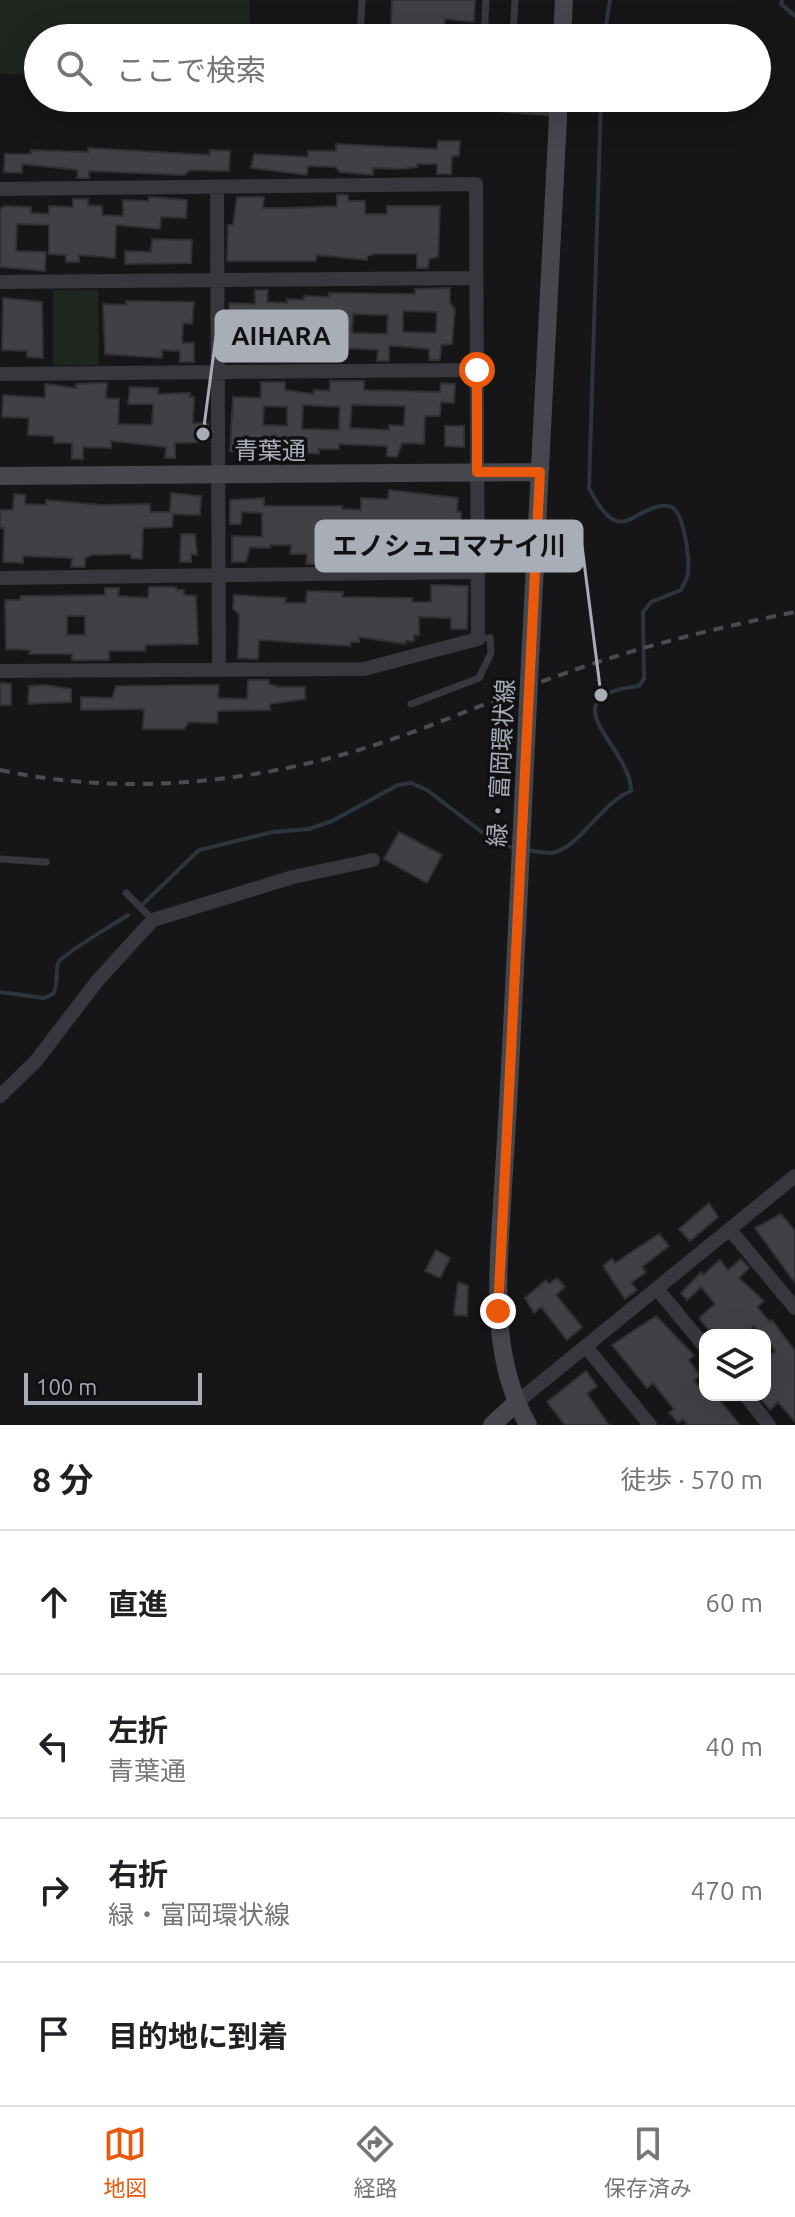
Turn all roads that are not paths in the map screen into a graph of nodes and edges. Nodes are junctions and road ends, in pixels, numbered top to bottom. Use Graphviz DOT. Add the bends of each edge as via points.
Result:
graph roads {
  1 [pos="362,0"];
  2 [pos="486,0"];
  3 [pos="515,0"];
  4 [pos="564,0"];
  5 [pos="361,24"];
  6 [pos="485,24"];
  7 [pos="514,24"];
  8 [pos="563,24"];
  9 [pos="559,112"];
  10 [pos="217,188"];
  11 [pos="0,189"];
  12 [pos="476,278"];
  13 [pos="217,280"];
  14 [pos="0,282"];
  15 [pos="477,370"];
  16 [pos="218,373"];
  17 [pos="0,374"];
  18 [pos="477,472"];
  19 [pos="540,472"];
  20 [pos="219,474"];
  21 [pos="0,476"];
  22 [pos="477,572"];
  23 [pos="219,575"];
  24 [pos="0,578"];
  25 [pos="478,639"];
  26 [pos="219,670"];
  27 [pos="0,671"];
  28 [pos="411,704"];
  29 [pos="0,859"];
  30 [pos="373,860"];
  31 [pos="46,862"];
  32 [pos="126,893"];
  33 [pos="153,920"];
  34 [pos="0,1096"];
  35 [pos="795,1176"];
  36 [pos="731,1231"];
  37 [pos="658,1290"];
  38 [pos="795,1308"];
  39 [pos="699,1340"];
  40 [pos="587,1348"];
  41 [pos="750,1401"];
  42 [pos="516,1403"];
  43 [pos="492,1425"];
  44 [pos="528,1425"];
  45 [pos="650,1425"];
  46 [pos="769,1425"];
  1 -- 5 [label="lane"];
  2 -- 6 [label="lane"];
  3 -- 7 [label="lane"];
  4 -- 8 [label="street"];
  9 -- 19 [label="street, 緑・富岡環状線"];
  10 -- 11 [label="street"];
  10 -- 12 [label="street" via="476,184"];
  10 -- 13 [label="street"];
  12 -- 13 [label="street"];
  12 -- 15 [label="street"];
  13 -- 14 [label="street"];
  13 -- 16 [label="street"];
  15 -- 16 [label="street"];
  15 -- 18 [label="street"];
  16 -- 17 [label="street"];
  16 -- 20 [label="street"];
  18 -- 19 [label="street, 青葉通"];
  18 -- 20 [label="street, 青葉通"];
  18 -- 22 [label="street"];
  19 -- 42 [label="street, 緑・富岡環状線, bridge" via="498,1311"];
  20 -- 21 [label="street, 青葉通"];
  20 -- 23 [label="street"];
  22 -- 23 [label="street"];
  22 -- 25 [label="street"];
  23 -- 24 [label="street"];
  23 -- 26 [label="street"];
  25 -- 26 [label="street" via="364,669"];
  25 -- 28 [label="lane" via="490,638 491,653 479,678"];
  26 -- 27 [label="street"];
  29 -- 31 [label="lane"];
  30 -- 33 [label="street" via="293,877"];
  32 -- 33 [label="lane"];
  33 -- 34 [label="street" via="98,980 36,1061"];
  35 -- 36 [label="street"];
  36 -- 37 [label="street"];
  36 -- 38 [label="street"];
  37 -- 39 [label="street"];
  37 -- 40 [label="street"];
  40 -- 42 [label="street"];
  40 -- 45 [label="street"];
  41 -- 46 [label="street"];
  42 -- 43 [label="street"];
  42 -- 44 [label="street, 緑・富岡環状線"];
}
